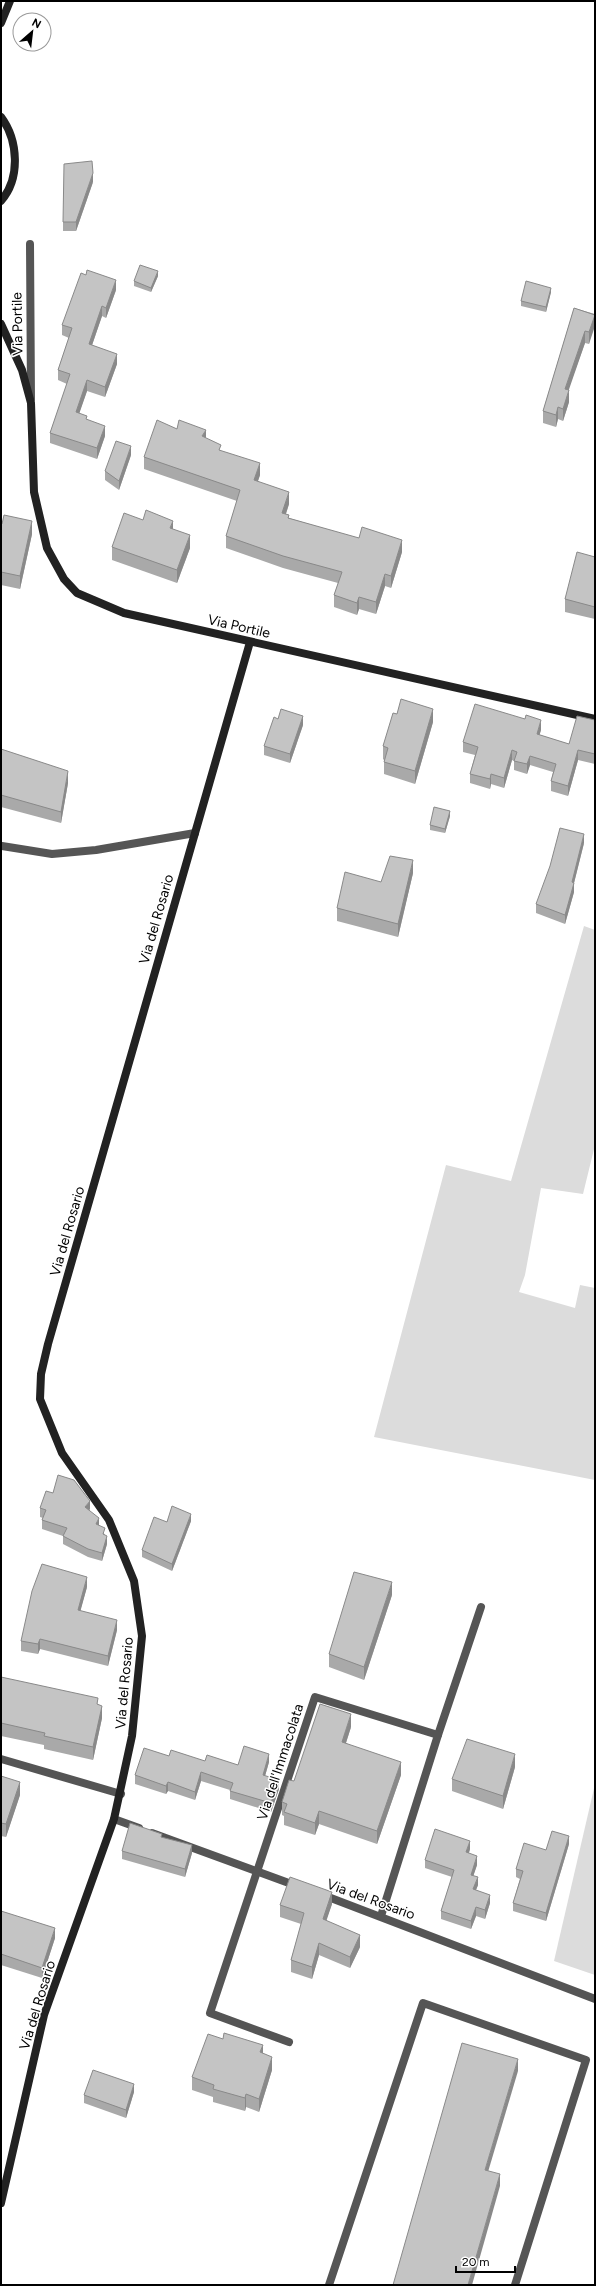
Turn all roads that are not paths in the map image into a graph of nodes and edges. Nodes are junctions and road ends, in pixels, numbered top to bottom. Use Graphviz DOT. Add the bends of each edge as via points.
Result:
graph roads {
  1 [pos="10,1"];
  2 [pos="1,23"];
  3 [pos="1,117"];
  4 [pos="1,200"];
  5 [pos="30,244"];
  6 [pos="1,324"];
  7 [pos="31,403"];
  8 [pos="250,642"];
  9 [pos="595,719"];
  10 [pos="195,832"];
  11 [pos="2,846"];
  12 [pos="481,1607"];
  13 [pos="438,1735"];
  14 [pos="1,1758"];
  15 [pos="121,1794"];
  16 [pos="114,1819"];
  17 [pos="258,1872"];
  18 [pos="381,1916"];
  19 [pos="595,1999"];
  20 [pos="289,2042"];
  21 [pos="1,2203"];
  22 [pos="329,2285"];
  23 [pos="516,2285"];
  1 -- 2 [label="street"];
  3 -- 4 [label="street" via="10,133 16,154 14,175"];
  5 -- 7 [label="street, Via Portile"];
  6 -- 7 [label="street, Via Portile" via="22,370"];
  7 -- 8 [label="street, Via Portile" via="34,492 48,548 64,579 77,593 124,613"];
  8 -- 9 [label="street, Via Portile"];
  8 -- 10 [label="street, Via del Rosario"];
  10 -- 11 [label="street" via="96,850 52,854"];
  10 -- 15 [label="street, Via del Rosario" via="41,1374 40,1399 62,1453 109,1520 134,1581 142,1636 132,1736"];
  12 -- 13 [label="street"];
  13 -- 17 [label="street, Via dell'Immacolata" via="314,1697"];
  13 -- 18 [label="street"];
  14 -- 15 [label="street"];
  15 -- 16 [label="street, Via del Rosario"];
  16 -- 17 [label="street, Via del Rosario"];
  16 -- 21 [label="street, Via del Rosario" via="44,2015"];
  17 -- 18 [label="street, Via del Rosario"];
  17 -- 20 [label="street, Via dell'Immacolata" via="210,2013"];
  18 -- 19 [label="street, Via del Rosario"];
  22 -- 23 [label="street" via="423,2003 586,2060"];
}
